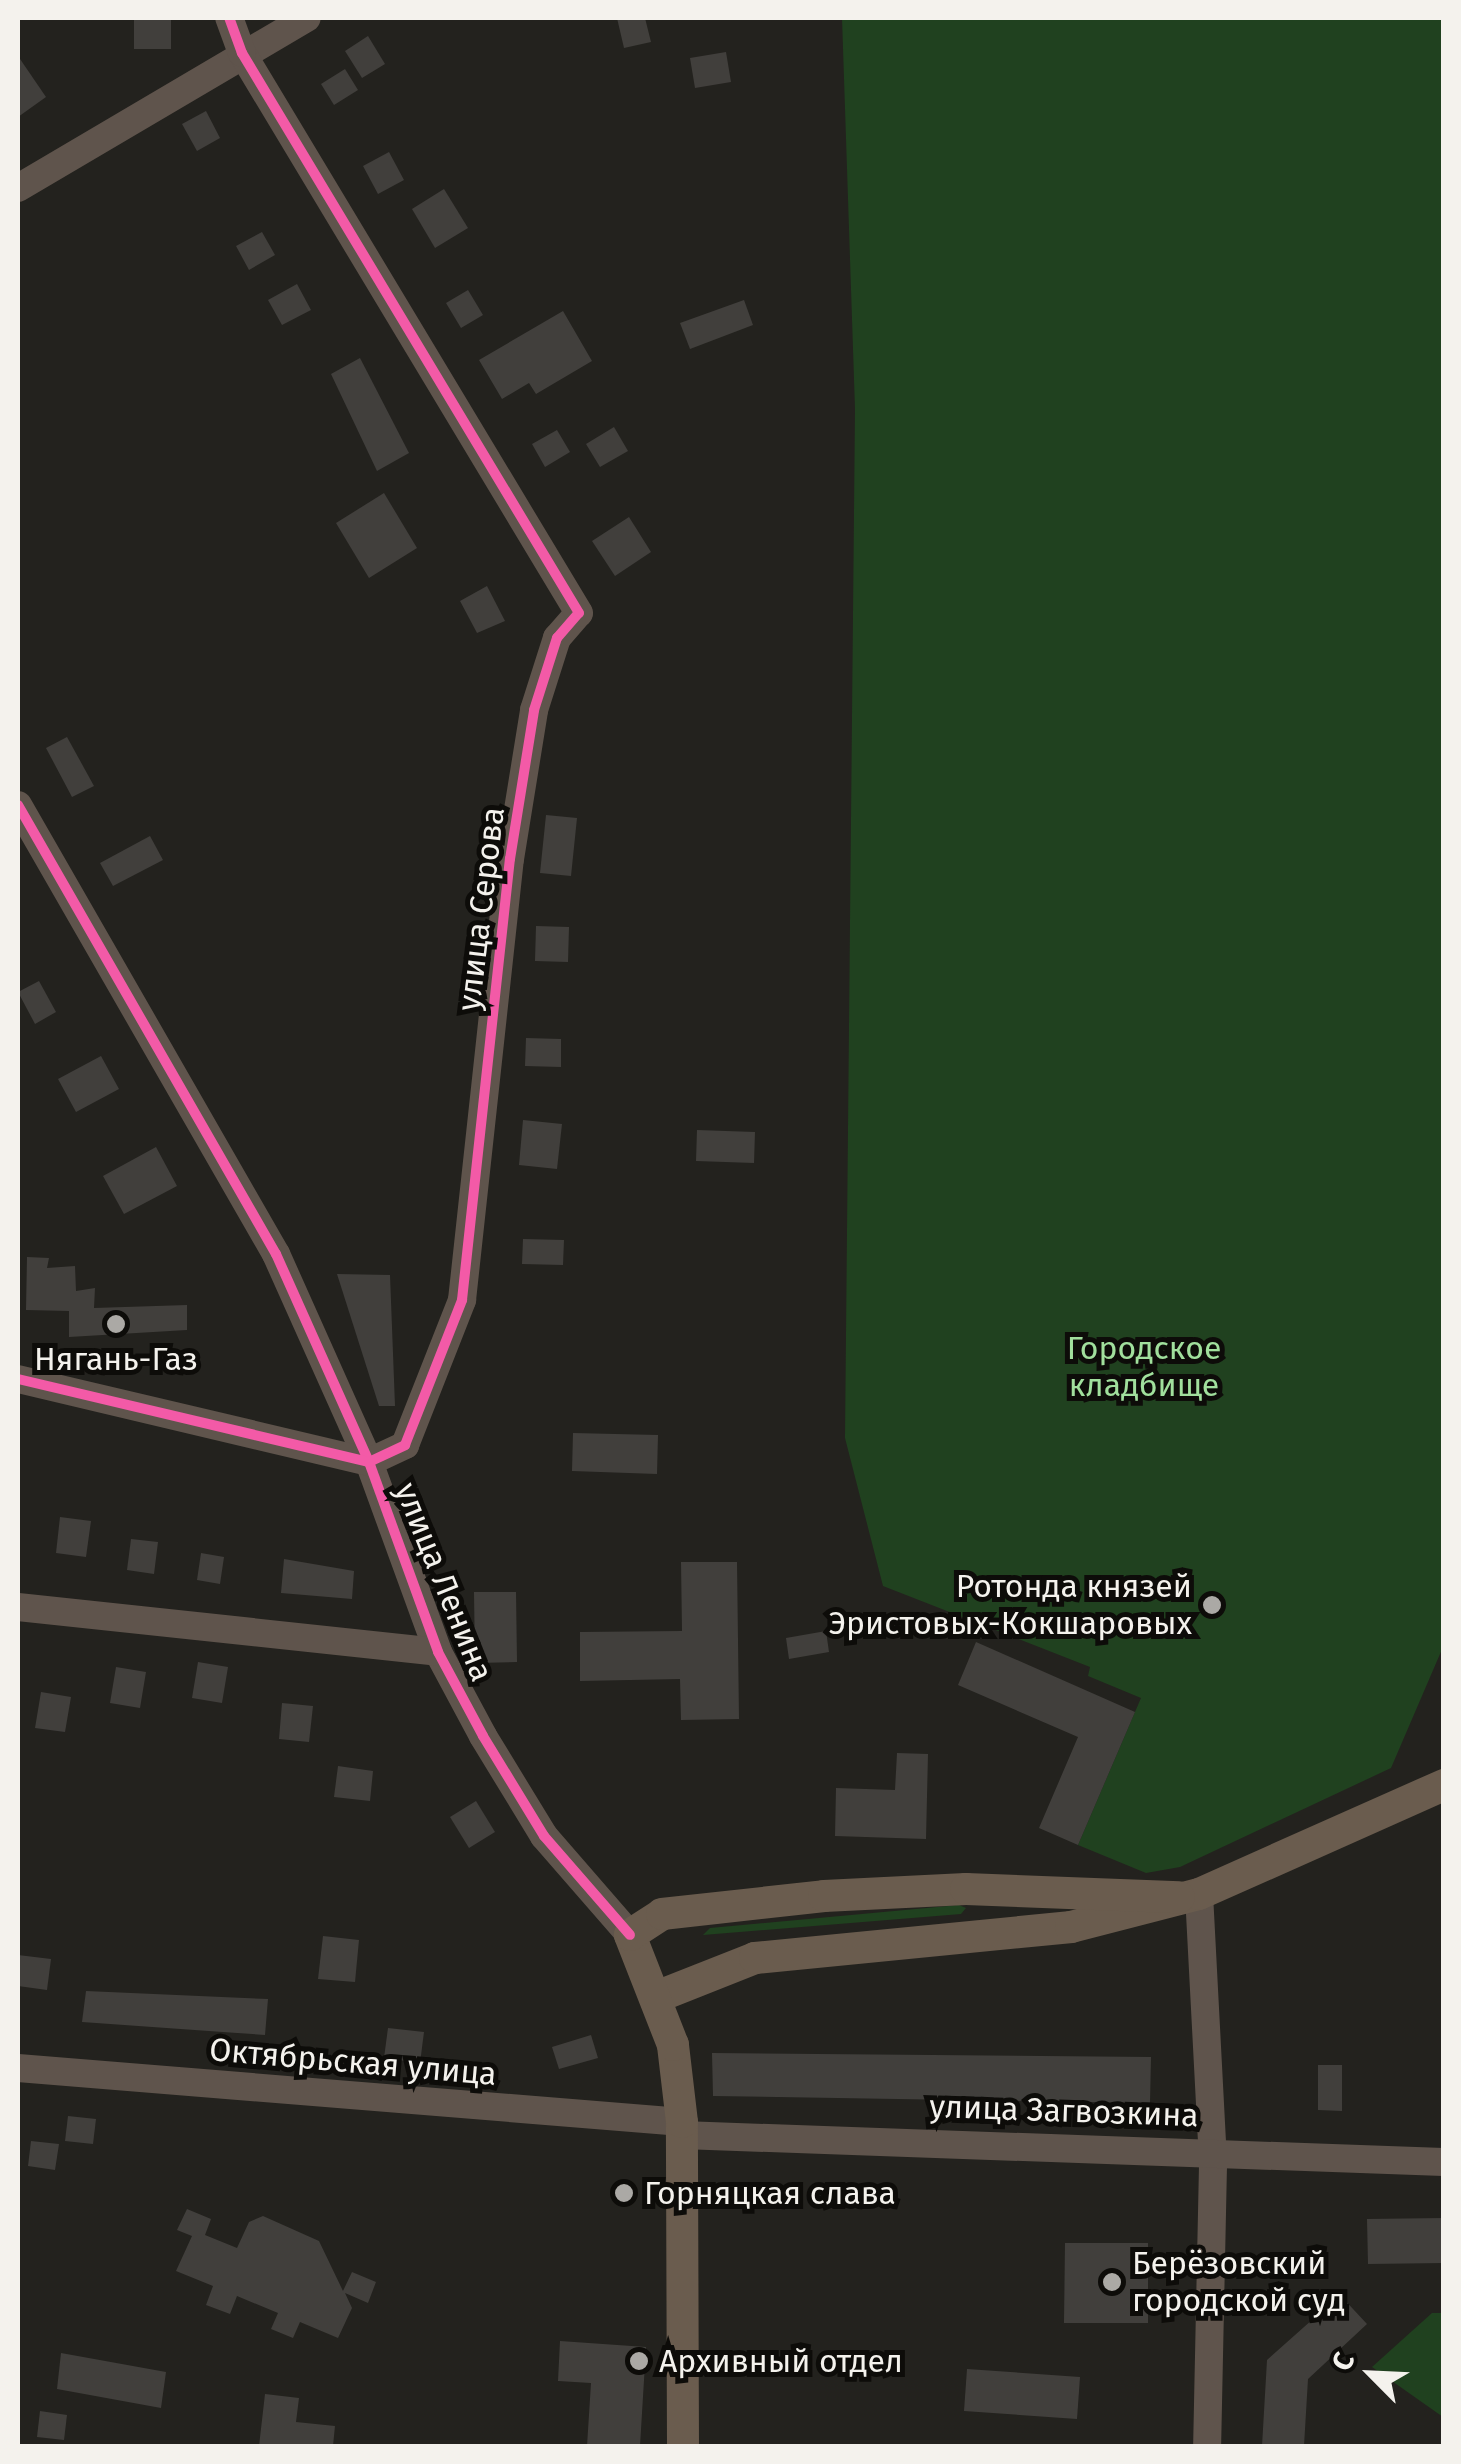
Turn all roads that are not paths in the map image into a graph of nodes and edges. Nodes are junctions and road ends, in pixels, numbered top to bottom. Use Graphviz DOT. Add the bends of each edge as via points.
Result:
graph roads {
  1 [pos="229,18"];
  2 [pos="307,18"];
  3 [pos="242,52"];
  4 [pos="18,188"];
  5 [pos="18,805"];
  6 [pos="18,1379"];
  7 [pos="369,1462"];
  8 [pos="18,1607"];
  9 [pos="438,1652"];
  10 [pos="1444,1786"];
  11 [pos="966,1889"];
  12 [pos="1189,1896"];
  13 [pos="959,1933"];
  14 [pos="630,1935"];
  15 [pos="659,1996"];
  16 [pos="18,2068"];
  17 [pos="682,2128"];
  18 [pos="1212,2151"];
  19 [pos="1444,2162"];
  20 [pos="684,2446"];
  21 [pos="1207,2446"];
  1 -- 3 [label="street, улица Серова"];
  2 -- 3 [label="street"];
  3 -- 4 [label="street"];
  3 -- 7 [label="street, улица Серова" via="579,612 557,638 534,710 510,859 462,1300 405,1445"];
  5 -- 7 [label="street, улица Ленина" via="276,1254"];
  6 -- 7 [label="street"];
  7 -- 9 [label="street, улица Ленина"];
  8 -- 9 [label="street"];
  9 -- 14 [label="street, улица Ленина" via="544,1836"];
  10 -- 12 [label="main road"];
  11 -- 12 [label="main road"];
  11 -- 13 [label="main road" via="981,1904 979,1918"];
  11 -- 14 [label="main road" via="662,1914"];
  12 -- 13 [label="main road" via="1071,1927"];
  12 -- 18 [label="street"];
  13 -- 15 [label="main road" via="755,1958"];
  14 -- 15 [label="main road"];
  15 -- 17 [label="main road"];
  16 -- 17 [label="street, Октябрьская улица"];
  17 -- 18 [label="street, улица Загвозкина"];
  17 -- 20 [label="main road"];
  18 -- 19 [label="street, улица Загвозкина"];
  18 -- 21 [label="street"];
}
